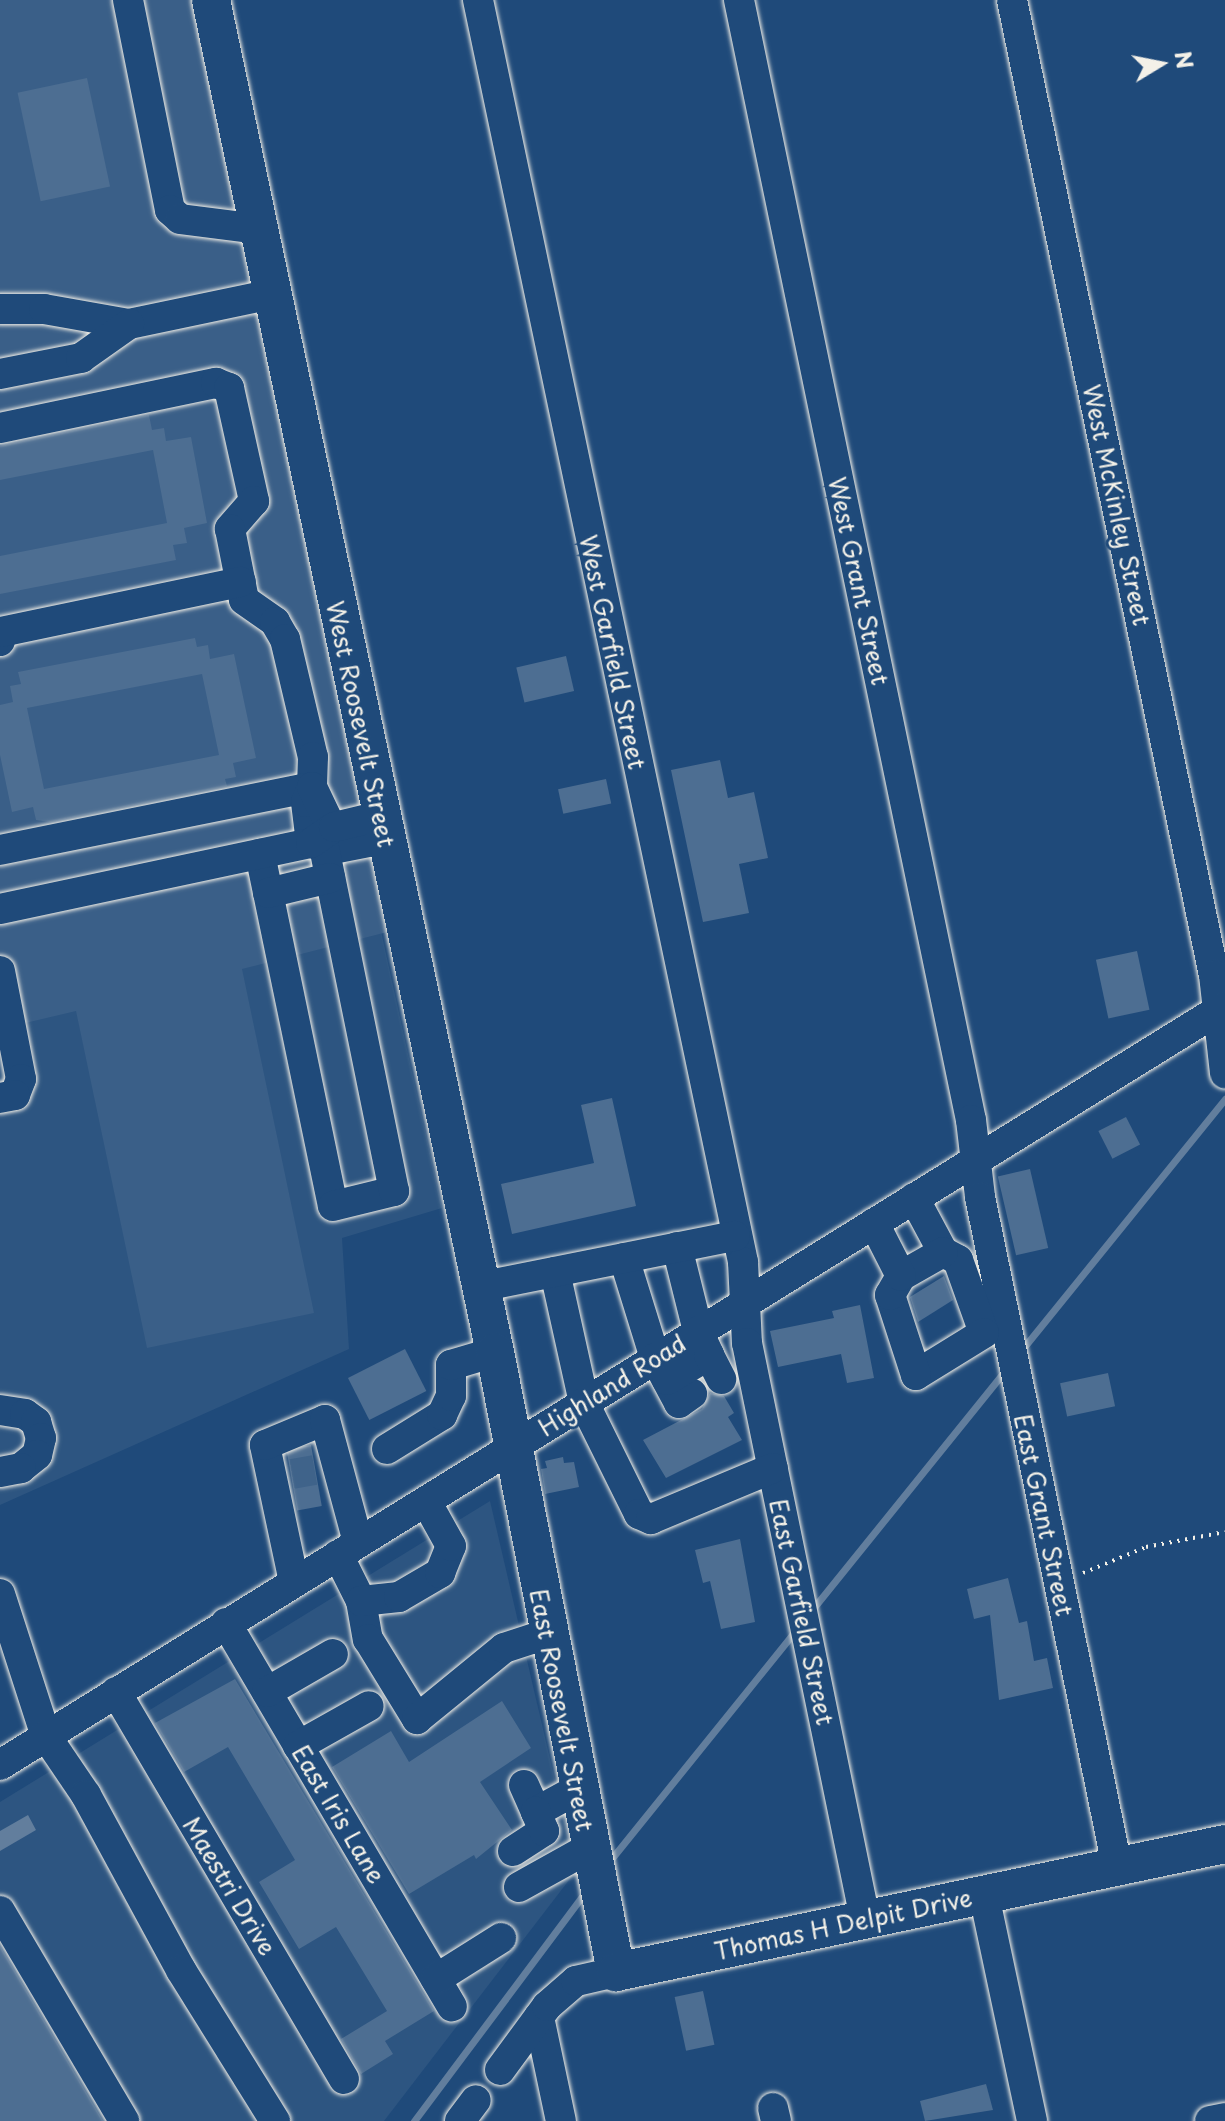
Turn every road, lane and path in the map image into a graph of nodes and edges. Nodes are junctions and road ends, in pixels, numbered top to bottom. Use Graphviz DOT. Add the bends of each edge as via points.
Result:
graph roads {
  1 [pos="128,0"];
  2 [pos="211,0"];
  3 [pos="478,0"];
  4 [pos="739,0"];
  5 [pos="1012,0"];
  6 [pos="258,229"];
  7 [pos="272,294"];
  8 [pos="0,309"];
  9 [pos="129,324"];
  10 [pos="0,374"];
  11 [pos="0,428"];
  12 [pos="241,582"];
  13 [pos="0,641"];
  14 [pos="312,787"];
  15 [pos="382,827"];
  16 [pos="322,840"];
  17 [pos="0,850"];
  18 [pos="260,854"];
  19 [pos="330,878"];
  20 [pos="268,893"];
  21 [pos="0,909"];
  22 [pos="0,971"];
  23 [pos="1221,1009"];
  24 [pos="1223,1065"];
  25 [pos="0,1098"];
  26 [pos="975,1162"];
  27 [pos="914,1198"];
  28 [pos="874,1223"];
  29 [pos="735,1236"];
  30 [pos="677,1247"];
  31 [pos="992,1247"];
  32 [pos="950,1256"];
  33 [pos="624,1258"];
  34 [pos="555,1272"];
  35 [pos="901,1276"];
  36 [pos="479,1287"];
  37 [pos="744,1304"];
  38 [pos="495,1352"];
  39 [pos="751,1365"];
  40 [pos="694,1368"];
  41 [pos="584,1403"];
  42 [pos="0,1410"];
  43 [pos="511,1448"];
  44 [pos="387,1449"];
  45 [pos="773,1468"];
  46 [pos="0,1472"];
  47 [pos="294,1478"];
  48 [pos="343,1483"];
  49 [pos="426,1501"];
  50 [pos="1225,1532"];
  51 [pos="348,1549"];
  52 [pos="294,1582"];
  53 [pos="1059,1585"];
  54 [pos="0,1594"];
  55 [pos="361,1601"];
  56 [pos="226,1623"];
  57 [pos="547,1634"];
  58 [pos="333,1654"];
  59 [pos="116,1692"];
  60 [pos="267,1692"];
  61 [pos="369,1706"];
  62 [pos="46,1736"];
  63 [pos="298,1746"];
  64 [pos="0,1765"];
  65 [pos="578,1789"];
  66 [pos="1225,1844"];
  67 [pos="589,1848"];
  68 [pos="513,1851"];
  69 [pos="1117,1866"];
  70 [pos="519,1887"];
  71 [pos="984,1895"];
  72 [pos="0,1911"];
  73 [pos="865,1919"];
  74 [pos="501,1938"];
  75 [pos="616,1972"];
  76 [pos="436,1979"];
  77 [pos="452,2006"];
  78 [pos="539,2017"];
  79 [pos="500,2070"];
  80 [pos="344,2079"];
  81 [pos="1225,2118"];
  82 [pos="124,2121"];
  83 [pos="275,2121"];
  84 [pos="561,2121"];
  85 [pos="1032,2121"];
  86 [pos="1210,2121"];
  1 -- 6 [label="street" via="170,210 180,219"];
  2 -- 6 [label="main road, West Roosevelt Street"];
  3 -- 29 [label="street, West Garfield Street"];
  4 -- 26 [label="street, West Grant Street" via="971,1120"];
  5 -- 23 [label="street, West McKinley Street"];
  6 -- 7 [label="main road, West Roosevelt Street"];
  7 -- 9 [label="street"];
  7 -- 15 [label="main road, West Roosevelt Street"];
  8 -- 9 [label="street" via="44,309"];
  9 -- 10 [label="street" via="81,358"];
  11 -- 12 [label="street" via="216,383 229,388 254,501 230,529"];
  12 -- 13 [label="street" via="1,632"];
  12 -- 14 [label="street" via="244,600 275,622 285,639 313,757"];
  14 -- 16 [label="street"];
  14 -- 17 [label="street"];
  15 -- 16 [label="street"];
  15 -- 36 [label="main road, West Roosevelt Street"];
  16 -- 18 [label="street"];
  16 -- 19 [label="street"];
  18 -- 20 [label="street"];
  18 -- 21 [label="street"];
  19 -- 20 [label="street"];
  19 -- 20 [label="street" via="394,1191 333,1206"];
  22 -- 25 [label="street" via="21,1079 15,1095"];
  23 -- 24 [label="street, West McKinley Street"];
  23 -- 26 [label="street, Highland Road"];
  26 -- 27 [label="street, Highland Road"];
  26 -- 31 [label="street, East Grant Street"];
  27 -- 28 [label="street, Highland Road"];
  27 -- 32 [label="street"];
  28 -- 35 [label="street"];
  28 -- 37 [label="street, Highland Road"];
  29 -- 30 [label="street"];
  29 -- 37 [label="street, West Garfield Street" via="743,1262"];
  30 -- 33 [label="street"];
  30 -- 40 [label="street"];
  31 -- 32 [label="street"];
  31 -- 53 [label="street, East Grant Street"];
  32 -- 35 [label="street"];
  32 -- 35 [label="street" via="984,1333 916,1375 890,1295"];
  33 -- 34 [label="street"];
  33 -- 40 [label="street"];
  34 -- 36 [label="street"];
  34 -- 41 [label="street"];
  36 -- 38 [label="main road, West Roosevelt Street"];
  37 -- 39 [label="street, East Garfield Street"];
  37 -- 40 [label="street, Highland Road"];
  38 -- 43 [label="main road, West Roosevelt Street"];
  38 -- 44 [label="street" via="451,1365 451,1396 442,1415"];
  39 -- 40 [label="street"];
  39 -- 45 [label="street, East Garfield Street"];
  40 -- 41 [label="street, Highland Road"];
  41 -- 43 [label="street, Highland Road"];
  41 -- 45 [label="street" via="639,1514 651,1519"];
  42 -- 46 [label="street" via="25,1414 36,1422 41,1438 37,1455 21,1468"];
  43 -- 49 [label="street, Highland Road"];
  43 -- 57 [label="main road, East Roosevelt Street"];
  45 -- 73 [label="street, East Garfield Street"];
  47 -- 48 [label="street"];
  47 -- 48 [label="street" via="265,1445 325,1420"];
  47 -- 52 [label="street"];
  48 -- 51 [label="street"];
  49 -- 51 [label="street, Highland Road"];
  49 -- 55 [label="street" via="451,1546 440,1573 399,1597"];
  50 -- 53 [label="path" via="1146,1547"];
  51 -- 52 [label="street, Highland Road"];
  51 -- 55 [label="street"];
  52 -- 56 [label="street, Highland Road"];
  53 -- 69 [label="street, East Grant Street"];
  54 -- 62 [label="street"];
  55 -- 57 [label="street" via="368,1639 417,1719 504,1648"];
  56 -- 59 [label="street, Highland Road"];
  56 -- 60 [label="street, East Iris Lane"];
  57 -- 65 [label="main road, East Roosevelt Street"];
  58 -- 60 [label="street"];
  59 -- 62 [label="street, Highland Road"];
  59 -- 80 [label="street, Maestri Drive"];
  60 -- 63 [label="street, East Iris Lane"];
  61 -- 63 [label="street"];
  62 -- 64 [label="street, Highland Road"];
  62 -- 83 [label="street" via="86,1795 181,1970"];
  63 -- 76 [label="street, East Iris Lane"];
  65 -- 67 [label="main road, East Roosevelt Street"];
  65 -- 68 [label="street" via="530,1799 544,1831"];
  66 -- 69 [label="main road, Thomas H Delpit Drive"];
  67 -- 70 [label="street"];
  67 -- 75 [label="main road, East Roosevelt Street"];
  69 -- 71 [label="main road, Thomas H Delpit Drive"];
  71 -- 73 [label="main road, Thomas H Delpit Drive"];
  71 -- 85 [label="street"];
  72 -- 82 [label="street"];
  73 -- 75 [label="main road, Thomas H Delpit Drive"];
  74 -- 76 [label="street"];
  75 -- 78 [label="street, Thomas H Delpit Drive" via="576,1981"];
  76 -- 77 [label="street, East Iris Lane"];
  78 -- 79 [label="street, Thomas H Delpit Drive"];
  78 -- 84 [label="street"];
  81 -- 86 [label="street"];
}
